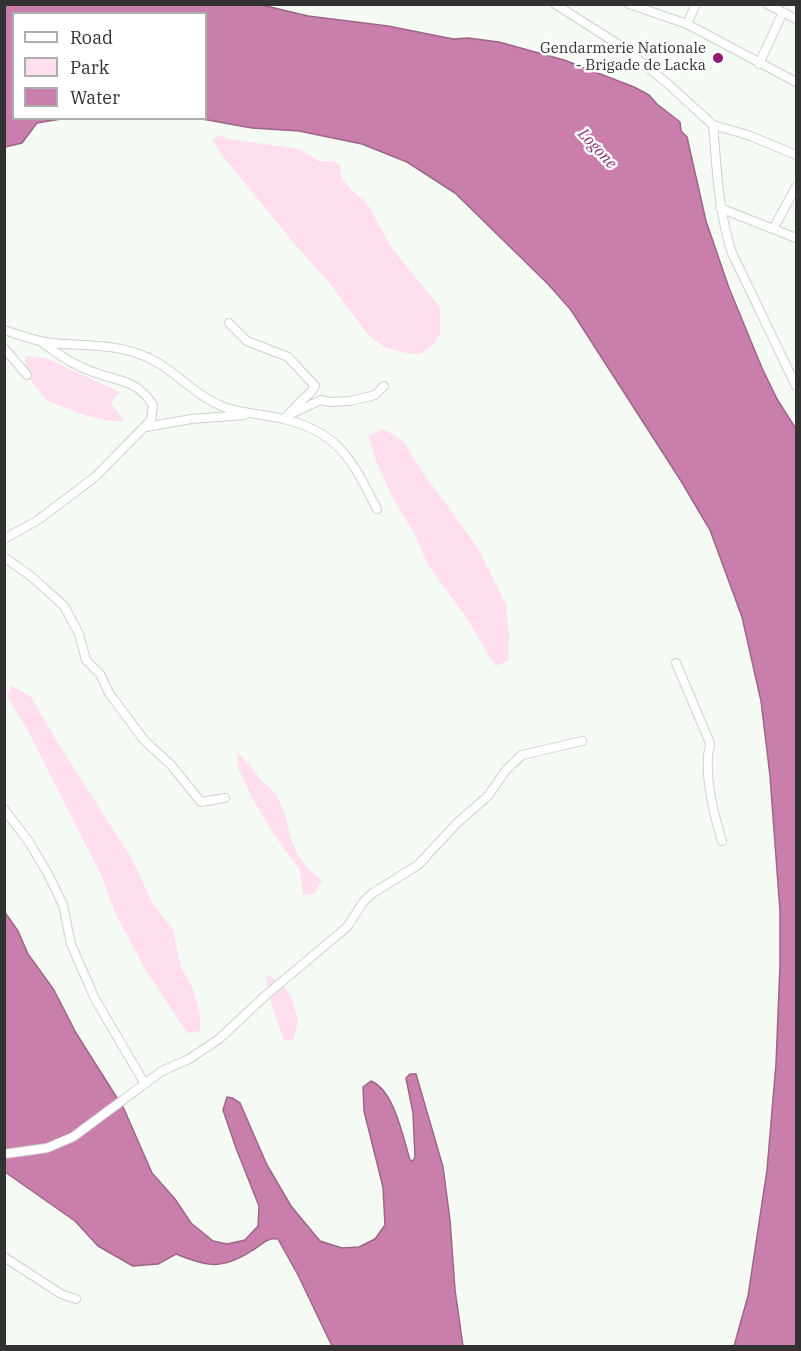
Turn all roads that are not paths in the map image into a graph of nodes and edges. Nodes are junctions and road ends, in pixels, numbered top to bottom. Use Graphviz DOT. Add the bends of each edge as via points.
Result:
graph roads {
  1 [pos="555,4"];
  2 [pos="629,4"];
  3 [pos="696,4"];
  4 [pos="767,4"];
  5 [pos="780,9"];
  6 [pos="796,19"];
  7 [pos="687,24"];
  8 [pos="759,64"];
  9 [pos="796,82"];
  10 [pos="713,125"];
  11 [pos="796,156"];
  12 [pos="796,187"];
  13 [pos="720,208"];
  14 [pos="773,229"];
  15 [pos="796,238"];
  16 [pos="229,323"];
  17 [pos="4,330"];
  18 [pos="42,342"];
  19 [pos="4,348"];
  20 [pos="27,375"];
  21 [pos="384,386"];
  22 [pos="796,386"];
  23 [pos="251,414"];
  24 [pos="291,414"];
  25 [pos="282,419"];
  26 [pos="146,427"];
  27 [pos="377,509"];
  28 [pos="4,539"];
  29 [pos="4,557"];
  30 [pos="676,663"];
  31 [pos="582,741"];
  32 [pos="225,798"];
  33 [pos="4,809"];
  34 [pos="722,841"];
  35 [pos="145,1084"];
  36 [pos="4,1154"];
  37 [pos="4,1257"];
  38 [pos="76,1299"];
  1 -- 10 [label="street" via="624,48"];
  2 -- 7 [label="street"];
  3 -- 7 [label="street"];
  4 -- 5 [label="street"];
  5 -- 6 [label="street"];
  5 -- 8 [label="street"];
  7 -- 8 [label="street"];
  8 -- 9 [label="street"];
  10 -- 11 [label="street"];
  10 -- 13 [label="street"];
  12 -- 14 [label="street"];
  13 -- 14 [label="street"];
  13 -- 22 [label="street" via="732,253"];
  14 -- 15 [label="street"];
  16 -- 24 [label="street" via="247,341 288,357 315,386"];
  17 -- 18 [label="street"];
  18 -- 23 [label="street" via="114,347 140,354 165,366 208,399"];
  18 -- 26 [label="street" via="90,371 134,384 144,391 153,405"];
  19 -- 20 [label="street"];
  21 -- 24 [label="street" via="375,394 350,401 321,400"];
  23 -- 25 [label="street"];
  23 -- 26 [label="street"];
  24 -- 25 [label="street"];
  25 -- 27 [label="street" via="317,430 337,444 352,462"];
  26 -- 28 [label="street" via="95,477 38,520"];
  29 -- 32 [label="street" via="64,606 87,660 144,740 201,802"];
  30 -- 34 [label="street" via="710,743 710,785"];
  31 -- 35 [label="street" via="522,754 488,796 418,865 373,893 347,927 219,1039"];
  33 -- 35 [label="street" via="48,874 63,905 71,944 94,999"];
  35 -- 36 [label="street" via="74,1137 47,1148"];
  37 -- 38 [label="street" via="61,1294"];
}
